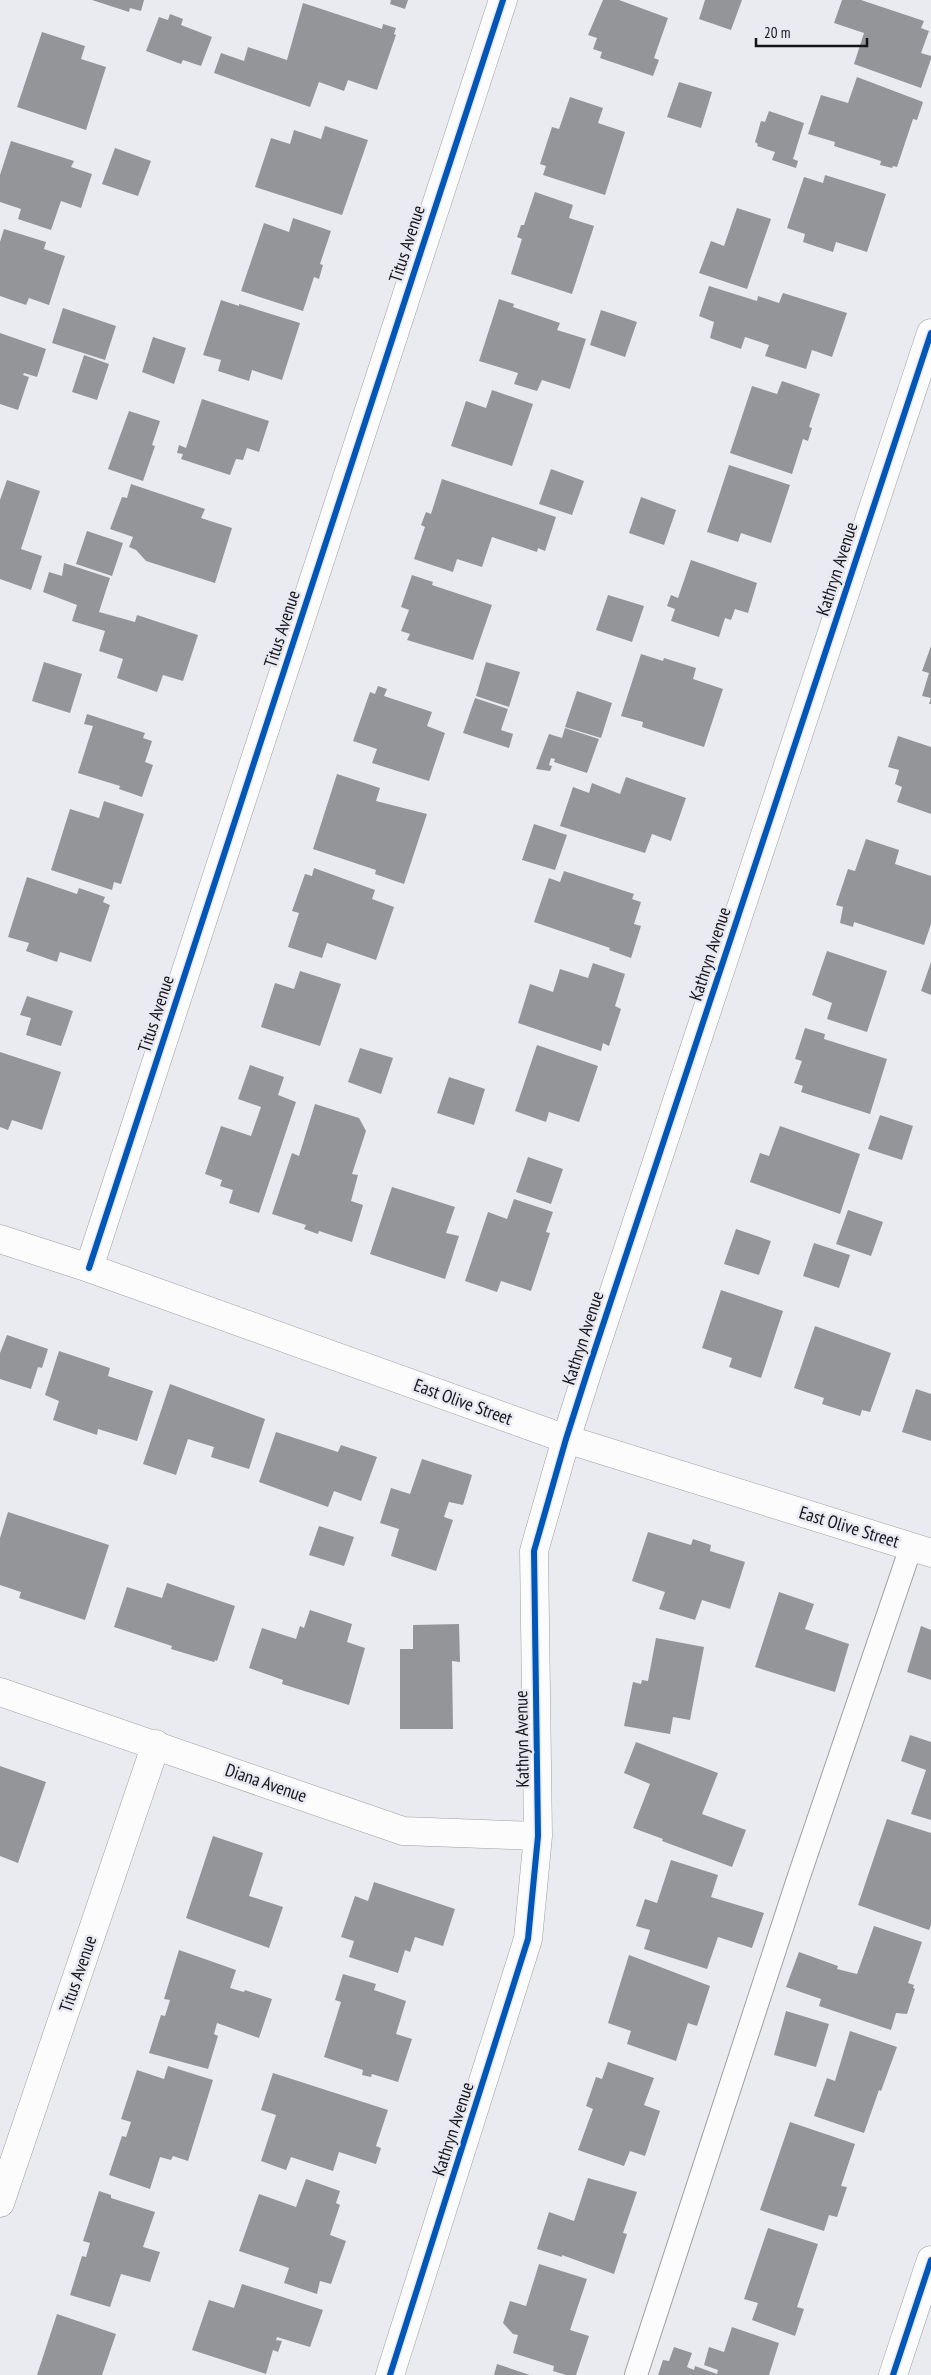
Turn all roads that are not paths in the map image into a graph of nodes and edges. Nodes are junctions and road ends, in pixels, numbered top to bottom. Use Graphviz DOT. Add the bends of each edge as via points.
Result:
graph roads {
  1 [pos="503,0"];
  2 [pos="931,333"];
  3 [pos="0,1239"];
  4 [pos="89,1268"];
  5 [pos="566,1439"];
  6 [pos="921,1550"];
  7 [pos="0,1692"];
  8 [pos="156,1744"];
  9 [pos="538,1836"];
  10 [pos="0,2203"];
  11 [pos="931,2260"];
  12 [pos="390,2375"];
  13 [pos="636,2375"];
  14 [pos="893,2375"];
  1 -- 4 [label="street, Titus Avenue"];
  2 -- 5 [label="street, Kathryn Avenue"];
  3 -- 4 [label="street, East Olive Street"];
  4 -- 5 [label="street, East Olive Street"];
  5 -- 6 [label="street, East Olive Street"];
  5 -- 9 [label="street, Kathryn Avenue" via="534,1551"];
  6 -- 13 [label="lane" via="794,1891"];
  7 -- 8 [label="street, Diana Avenue"];
  8 -- 9 [label="street, Diana Avenue" via="403,1831"];
  8 -- 10 [label="street, Titus Avenue"];
  9 -- 12 [label="street, Kathryn Avenue" via="528,1939"];
  11 -- 14 [label="street"];
}
